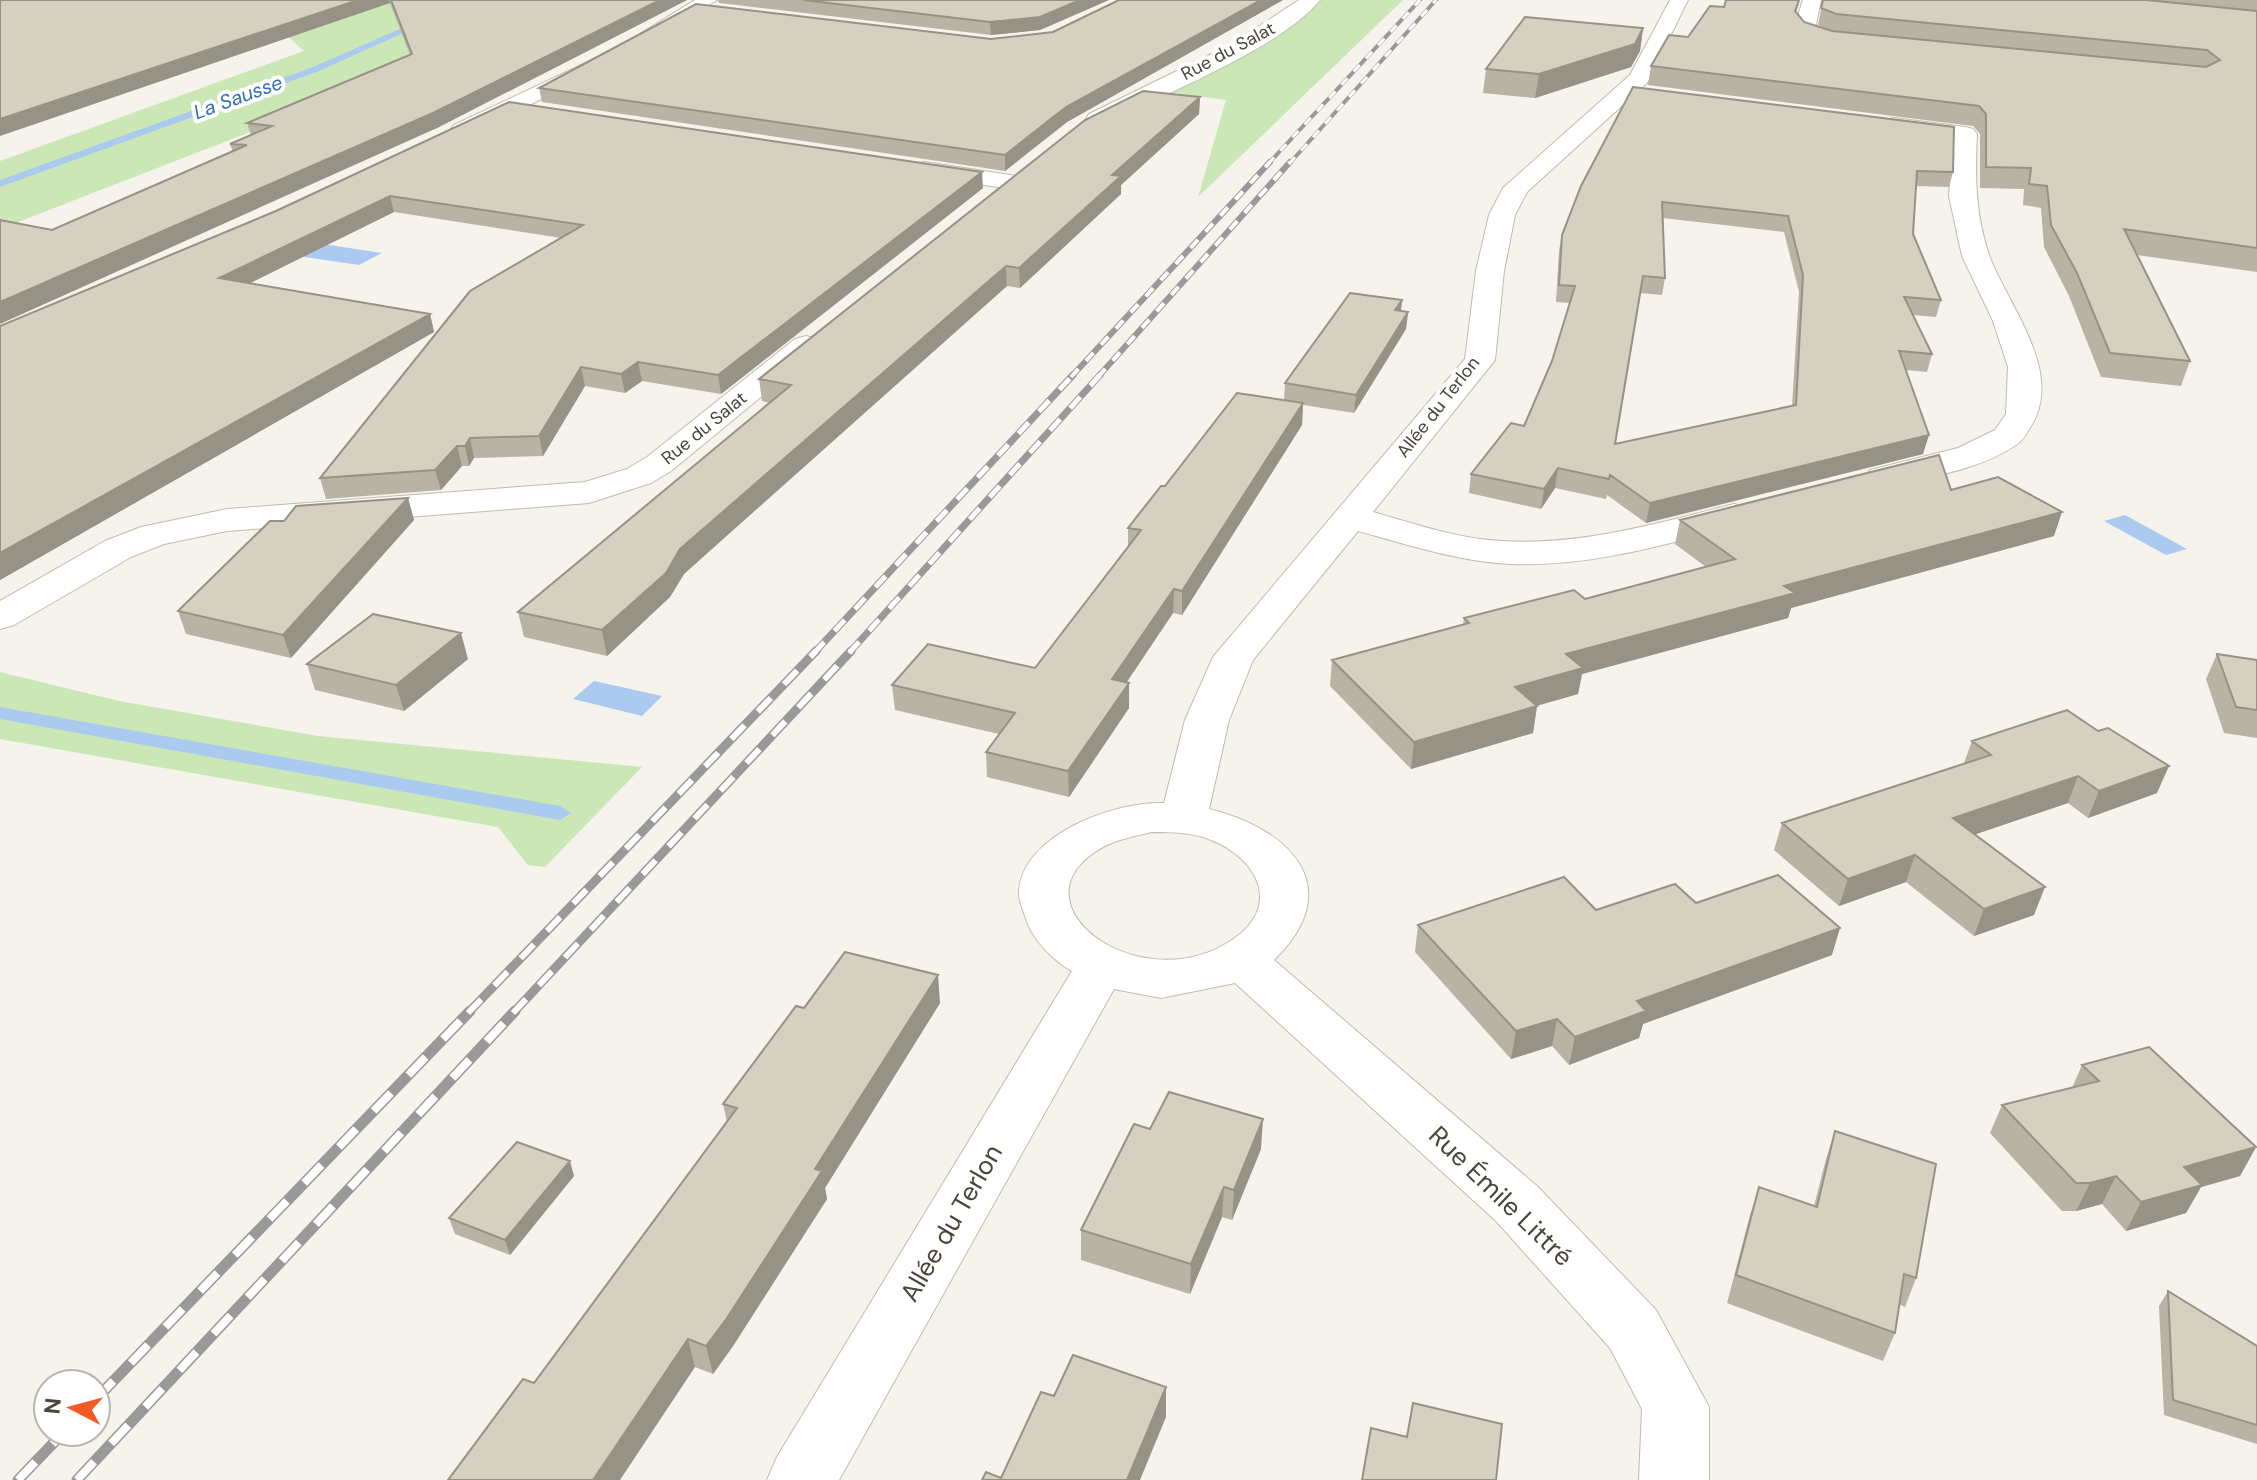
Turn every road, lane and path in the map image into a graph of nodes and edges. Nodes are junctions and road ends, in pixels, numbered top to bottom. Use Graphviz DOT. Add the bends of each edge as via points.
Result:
graph roads {
  1 [pos="1311,0"];
  2 [pos="1679,0"];
  3 [pos="1812,0"];
  4 [pos="710,6"];
  5 [pos="1874,45"];
  6 [pos="1625,91"];
  7 [pos="1665,96"];
  8 [pos="510,107"];
  9 [pos="557,114"];
  10 [pos="1861,120"];
  11 [pos="1076,130"];
  12 [pos="441,140"];
  13 [pos="900,165"];
  14 [pos="973,211"];
  15 [pos="829,328"];
  16 [pos="1852,485"];
  17 [pos="1763,508"];
  18 [pos="1349,517"];
  19 [pos="0,617"];
  20 [pos="1184,818"];
  21 [pos="1242,961"];
  22 [pos="1101,966"];
  23 [pos="802,1480"];
  24 [pos="1674,1480"];
  1 -- 11 [label="street, Rue du Salat" via="1241,45"];
  2 -- 6 [label="street, Allée du Terlon" via="1639,78"];
  3 -- 5 [label="street" via="1804,27 1808,33"];
  4 -- 8 [label="street"];
  6 -- 7 [label="street"];
  6 -- 18 [label="street, Allée du Terlon" via="1516,188 1502,215 1490,271 1480,360"];
  8 -- 9 [label="street"];
  8 -- 12 [label="street"];
  10 -- 16 [label="street" via="1965,134 1962,196 1976,256 2008,321 2024,377 2022,414 2007,437 1970,455"];
  13 -- 14 [label="street" via="1020,174"];
  15 -- 19 [label="street, Rue du Salat" via="659,464 612,487 190,526 118,549"];
  17 -- 18 [label="street" via="1562,553 1480,550"];
  18 -- 20 [label="street, Allée du Terlon" via="1234,657 1207,720"];
  20 -- 21 [label="street" via="1253,843 1276,866 1286,890 1283,916 1268,941"];
  20 -- 22 [label="street" via="1114,823 1060,854 1046,877 1042,902 1051,926 1071,949"];
  21 -- 22 [label="street" via="1173,978 1136,976"];
  21 -- 24 [label="street, Rue Émile Littré" via="1517,1204 1633,1329 1676,1407"];
  22 -- 23 [label="street, Allée du Terlon"];
}
